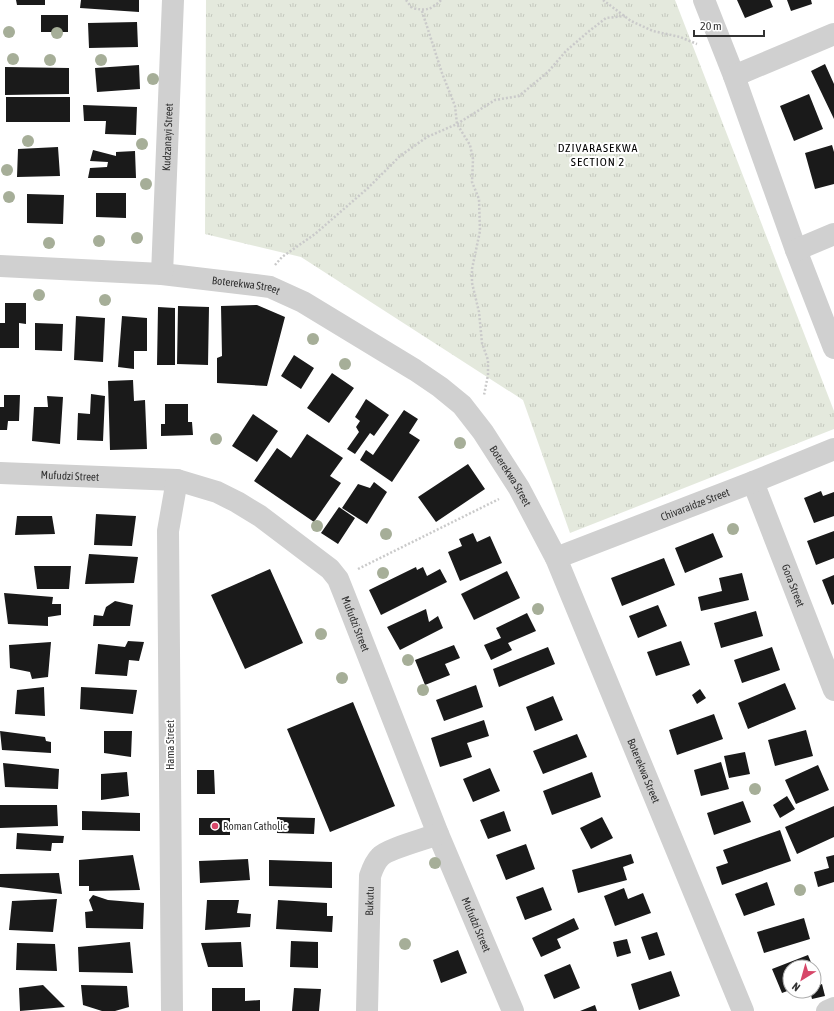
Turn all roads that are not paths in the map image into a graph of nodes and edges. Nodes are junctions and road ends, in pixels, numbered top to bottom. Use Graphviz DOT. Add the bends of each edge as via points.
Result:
graph roads {
  1 [pos="173,0"];
  2 [pos="704,0"];
  3 [pos="834,34"];
  4 [pos="734,76"];
  5 [pos="834,234"];
  6 [pos="796,250"];
  7 [pos="0,266"];
  8 [pos="162,274"];
  9 [pos="834,348"];
  10 [pos="834,449"];
  11 [pos="0,473"];
  12 [pos="177,480"];
  13 [pos="753,482"];
  14 [pos="556,558"];
  15 [pos="834,690"];
  16 [pos="438,834"];
  17 [pos="834,1008"];
  18 [pos="172,1011"];
  19 [pos="367,1011"];
  20 [pos="513,1011"];
  21 [pos="743,1011"];
  22 [pos="827,1011"];
  1 -- 8 [label="street, Kudzanayi Street"];
  2 -- 4 [label="street"];
  3 -- 4 [label="street"];
  4 -- 6 [label="street"];
  5 -- 6 [label="street"];
  6 -- 9 [label="street"];
  7 -- 8 [label="street, Boterekwa Street"];
  8 -- 14 [label="street, Boterekwa Street" via="270,287 303,302 440,387 462,405 483,432 519,488"];
  10 -- 13 [label="street, Chivaraidze Street"];
  11 -- 12 [label="street, Mufudzi Street"];
  12 -- 16 [label="street, Mufudzi Street" via="217,492 260,516 330,569 338,579"];
  12 -- 18 [label="street, Hama Street" via="168,531"];
  13 -- 14 [label="street, Chivaraidze Street"];
  13 -- 15 [label="street, Gora Street"];
  14 -- 21 [label="street, Boterekwa Street"];
  16 -- 19 [label="street, Bukutu" via="387,852 379,857 373,867 370,876"];
  16 -- 20 [label="street, Mufudzi Street"];
  17 -- 22 [label="street"];
}
